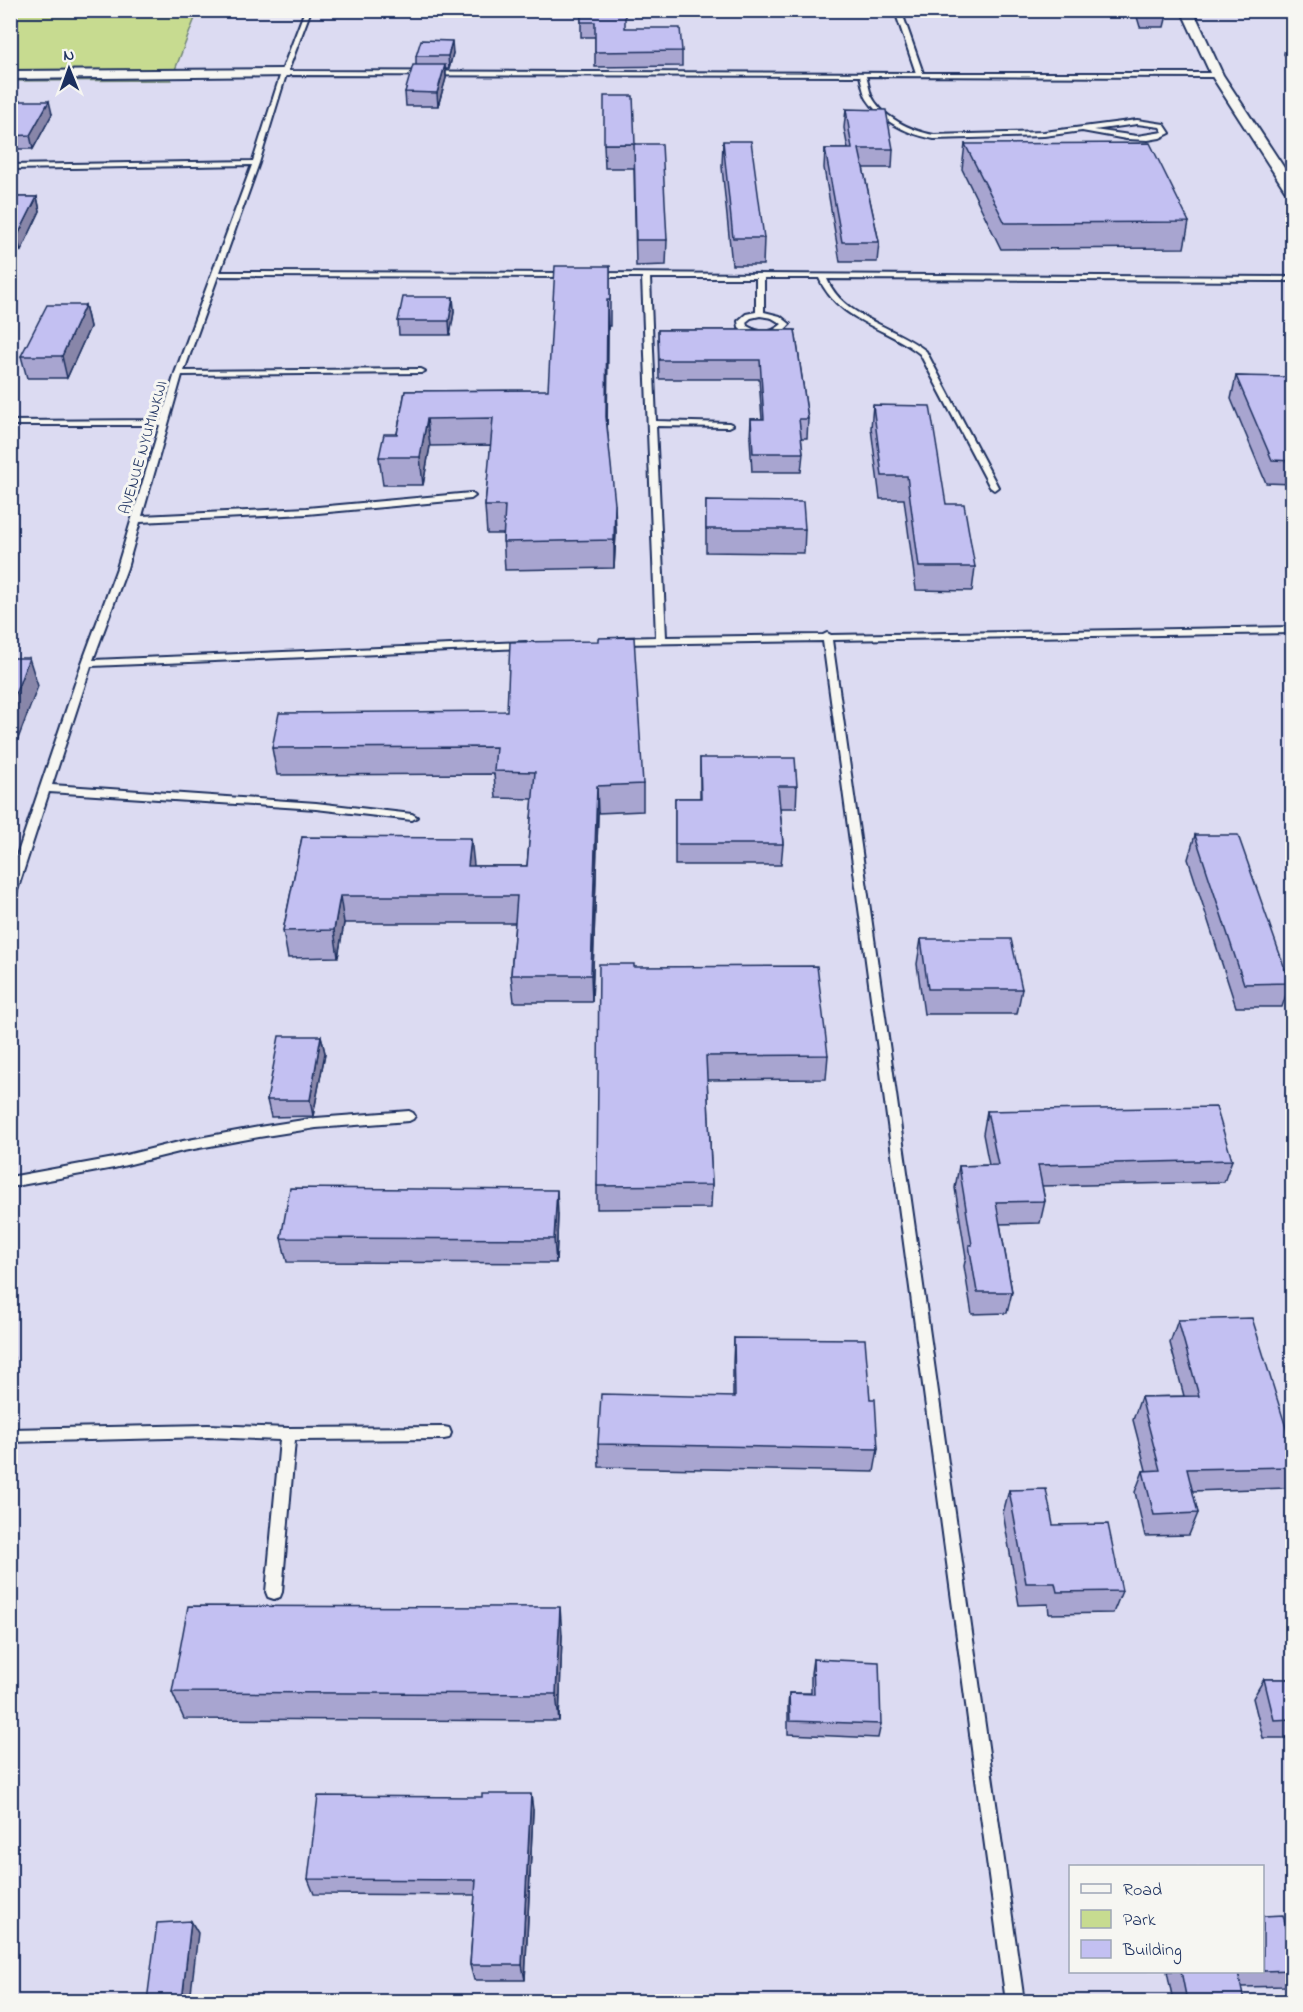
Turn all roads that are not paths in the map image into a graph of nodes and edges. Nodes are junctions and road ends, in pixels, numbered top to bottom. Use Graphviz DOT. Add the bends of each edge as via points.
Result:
graph roads {
  1 [pos="308,10"];
  2 [pos="1187,10"];
  3 [pos="898,11"];
  4 [pos="284,73"];
  5 [pos="862,74"];
  6 [pos="920,74"];
  7 [pos="10,75"];
  8 [pos="1217,75"];
  9 [pos="1084,130"];
  10 [pos="256,163"];
  11 [pos="10,167"];
  12 [pos="1293,190"];
  13 [pos="214,274"];
  14 [pos="576,275"];
  15 [pos="588,275"];
  16 [pos="646,275"];
  17 [pos="759,276"];
  18 [pos="822,276"];
  19 [pos="1293,279"];
  20 [pos="760,314"];
  21 [pos="760,334"];
  22 [pos="754,342"];
  23 [pos="421,371"];
  24 [pos="179,373"];
  25 [pos="163,422"];
  26 [pos="10,423"];
  27 [pos="653,423"];
  28 [pos="729,425"];
  29 [pos="994,487"];
  30 [pos="471,496"];
  31 [pos="138,519"];
  32 [pos="1293,630"];
  33 [pos="827,636"];
  34 [pos="661,639"];
  35 [pos="613,641"];
  36 [pos="541,644"];
  37 [pos="87,663"];
  38 [pos="47,788"];
  39 [pos="412,817"];
  40 [pos="10,894"];
  41 [pos="409,1116"];
  42 [pos="10,1182"];
  43 [pos="444,1433"];
  44 [pos="288,1434"];
  45 [pos="10,1436"];
  46 [pos="274,1592"];
  47 [pos="1015,2001"];
  1 -- 4 [label="lane, AVENUE NYUMINKWI"];
  2 -- 8 [label="street"];
  3 -- 6 [label="lane"];
  4 -- 5 [label="lane"];
  4 -- 7 [label="street"];
  4 -- 10 [label="lane, AVENUE NYUMINKWI"];
  5 -- 6 [label="lane"];
  5 -- 9 [label="lane" via="869,98 881,111 918,134 957,137"];
  6 -- 8 [label="lane"];
  8 -- 12 [label="street"];
  9 -- 9 [label="lane" via="1137,122 1162,125 1167,133 1141,137"];
  10 -- 11 [label="lane"];
  10 -- 13 [label="lane, AVENUE NYUMINKWI"];
  13 -- 14 [label="lane"];
  13 -- 24 [label="lane, AVENUE NYUMINKWI"];
  15 -- 16 [label="lane"];
  16 -- 17 [label="lane"];
  16 -- 27 [label="lane" via="654,344"];
  17 -- 18 [label="lane"];
  17 -- 20 [label="lane"];
  18 -- 19 [label="lane"];
  18 -- 29 [label="lane" via="830,295 845,309 905,339 923,353"];
  20 -- 21 [label="lane" via="742,321 743,327"];
  20 -- 21 [label="lane" via="772,315 786,324 782,330"];
  21 -- 22 [label="lane"];
  23 -- 24 [label="lane"];
  24 -- 25 [label="lane, AVENUE NYUMINKWI"];
  25 -- 26 [label="lane"];
  25 -- 31 [label="lane, AVENUE NYUMINKWI"];
  27 -- 28 [label="lane"];
  27 -- 34 [label="lane"];
  30 -- 31 [label="lane" via="306,511"];
  31 -- 37 [label="lane, AVENUE NYUMINKWI"];
  32 -- 33 [label="lane"];
  33 -- 34 [label="lane"];
  33 -- 47 [label="lane"];
  34 -- 35 [label="lane"];
  36 -- 37 [label="lane"];
  37 -- 38 [label="lane, AVENUE NYUMINKWI"];
  38 -- 39 [label="lane" via="316,806"];
  38 -- 40 [label="lane, AVENUE NYUMINKWI"];
  41 -- 42 [label="lane" via="259,1132"];
  43 -- 44 [label="lane"];
  44 -- 45 [label="lane" via="208,1431"];
  44 -- 46 [label="lane"];
}
